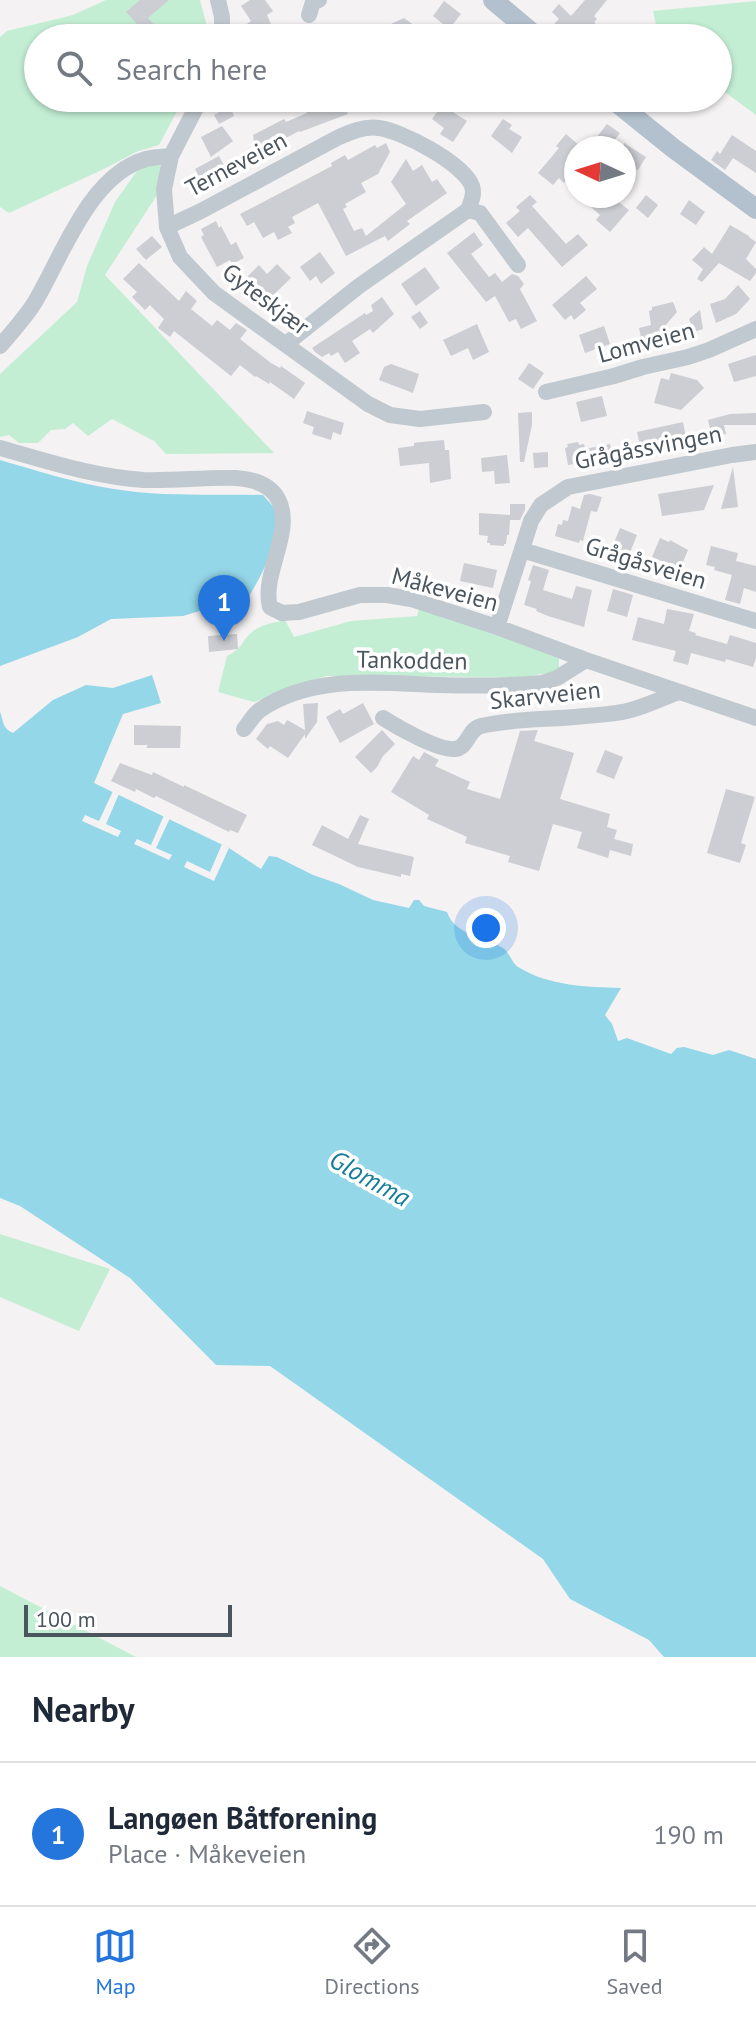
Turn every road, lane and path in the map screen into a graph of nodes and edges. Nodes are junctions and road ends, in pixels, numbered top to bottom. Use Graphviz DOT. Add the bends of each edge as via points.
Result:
graph roads {
  1 [pos="218,0"];
  2 [pos="319,0"];
  3 [pos="493,0"];
  4 [pos="309,15"];
  5 [pos="222,24"];
  6 [pos="521,24"];
  7 [pos="194,112"];
  8 [pos="628,112"];
  9 [pos="171,156"];
  10 [pos="756,209"];
  11 [pos="468,210"];
  12 [pos="167,227"];
  13 [pos="518,265"];
  14 [pos="756,329"];
  15 [pos="286,344"];
  16 [pos="0,346"];
  17 [pos="546,392"];
  18 [pos="484,412"];
  19 [pos="0,448"];
  20 [pos="756,452"];
  21 [pos="522,550"];
  22 [pos="756,621"];
  23 [pos="497,627"];
  24 [pos="586,660"];
  25 [pos="679,692"];
  26 [pos="383,718"];
  27 [pos="756,718"];
  28 [pos="244,729"];
  1 -- 5 [label="street"];
  2 -- 4 [label="street"];
  3 -- 6 [label="main road"];
  7 -- 9 [label="street, Gyteskjær"];
  8 -- 10 [label="main road"];
  9 -- 12 [label="street, Gyteskjær" via="164,189"];
  9 -- 16 [label="street" via="134,164 82,212 33,305"];
  11 -- 12 [label="street, Terneveien" via="472,186 457,167 417,141 369,127 327,143"];
  11 -- 13 [label="street" via="480,213"];
  11 -- 15 [label="street"];
  12 -- 15 [label="street, Gyteskjær" via="180,257 214,293"];
  14 -- 17 [label="street, Lomveien" via="688,357"];
  15 -- 18 [label="street, Gyteskjær" via="390,415 420,419"];
  19 -- 23 [label="street, Måkeveien" via="111,476 239,478 265,484 278,498 282,513 267,596 270,607 282,613 360,595 387,595"];
  20 -- 21 [label="street, Grågåssvingen" via="568,487 541,505"];
  21 -- 22 [label="street, Grågåsveien"];
  21 -- 23 [label="street, Grågåssvingen"];
  23 -- 24 [label="street, Måkeveien"];
  24 -- 25 [label="street, Måkeveien"];
  24 -- 28 [label="street, Tankodden" via="542,683 360,682 320,687 258,711"];
  25 -- 26 [label="street, Skarvveien" via="628,710 477,727 456,749 404,732"];
  25 -- 27 [label="street, Måkeveien"];
}
